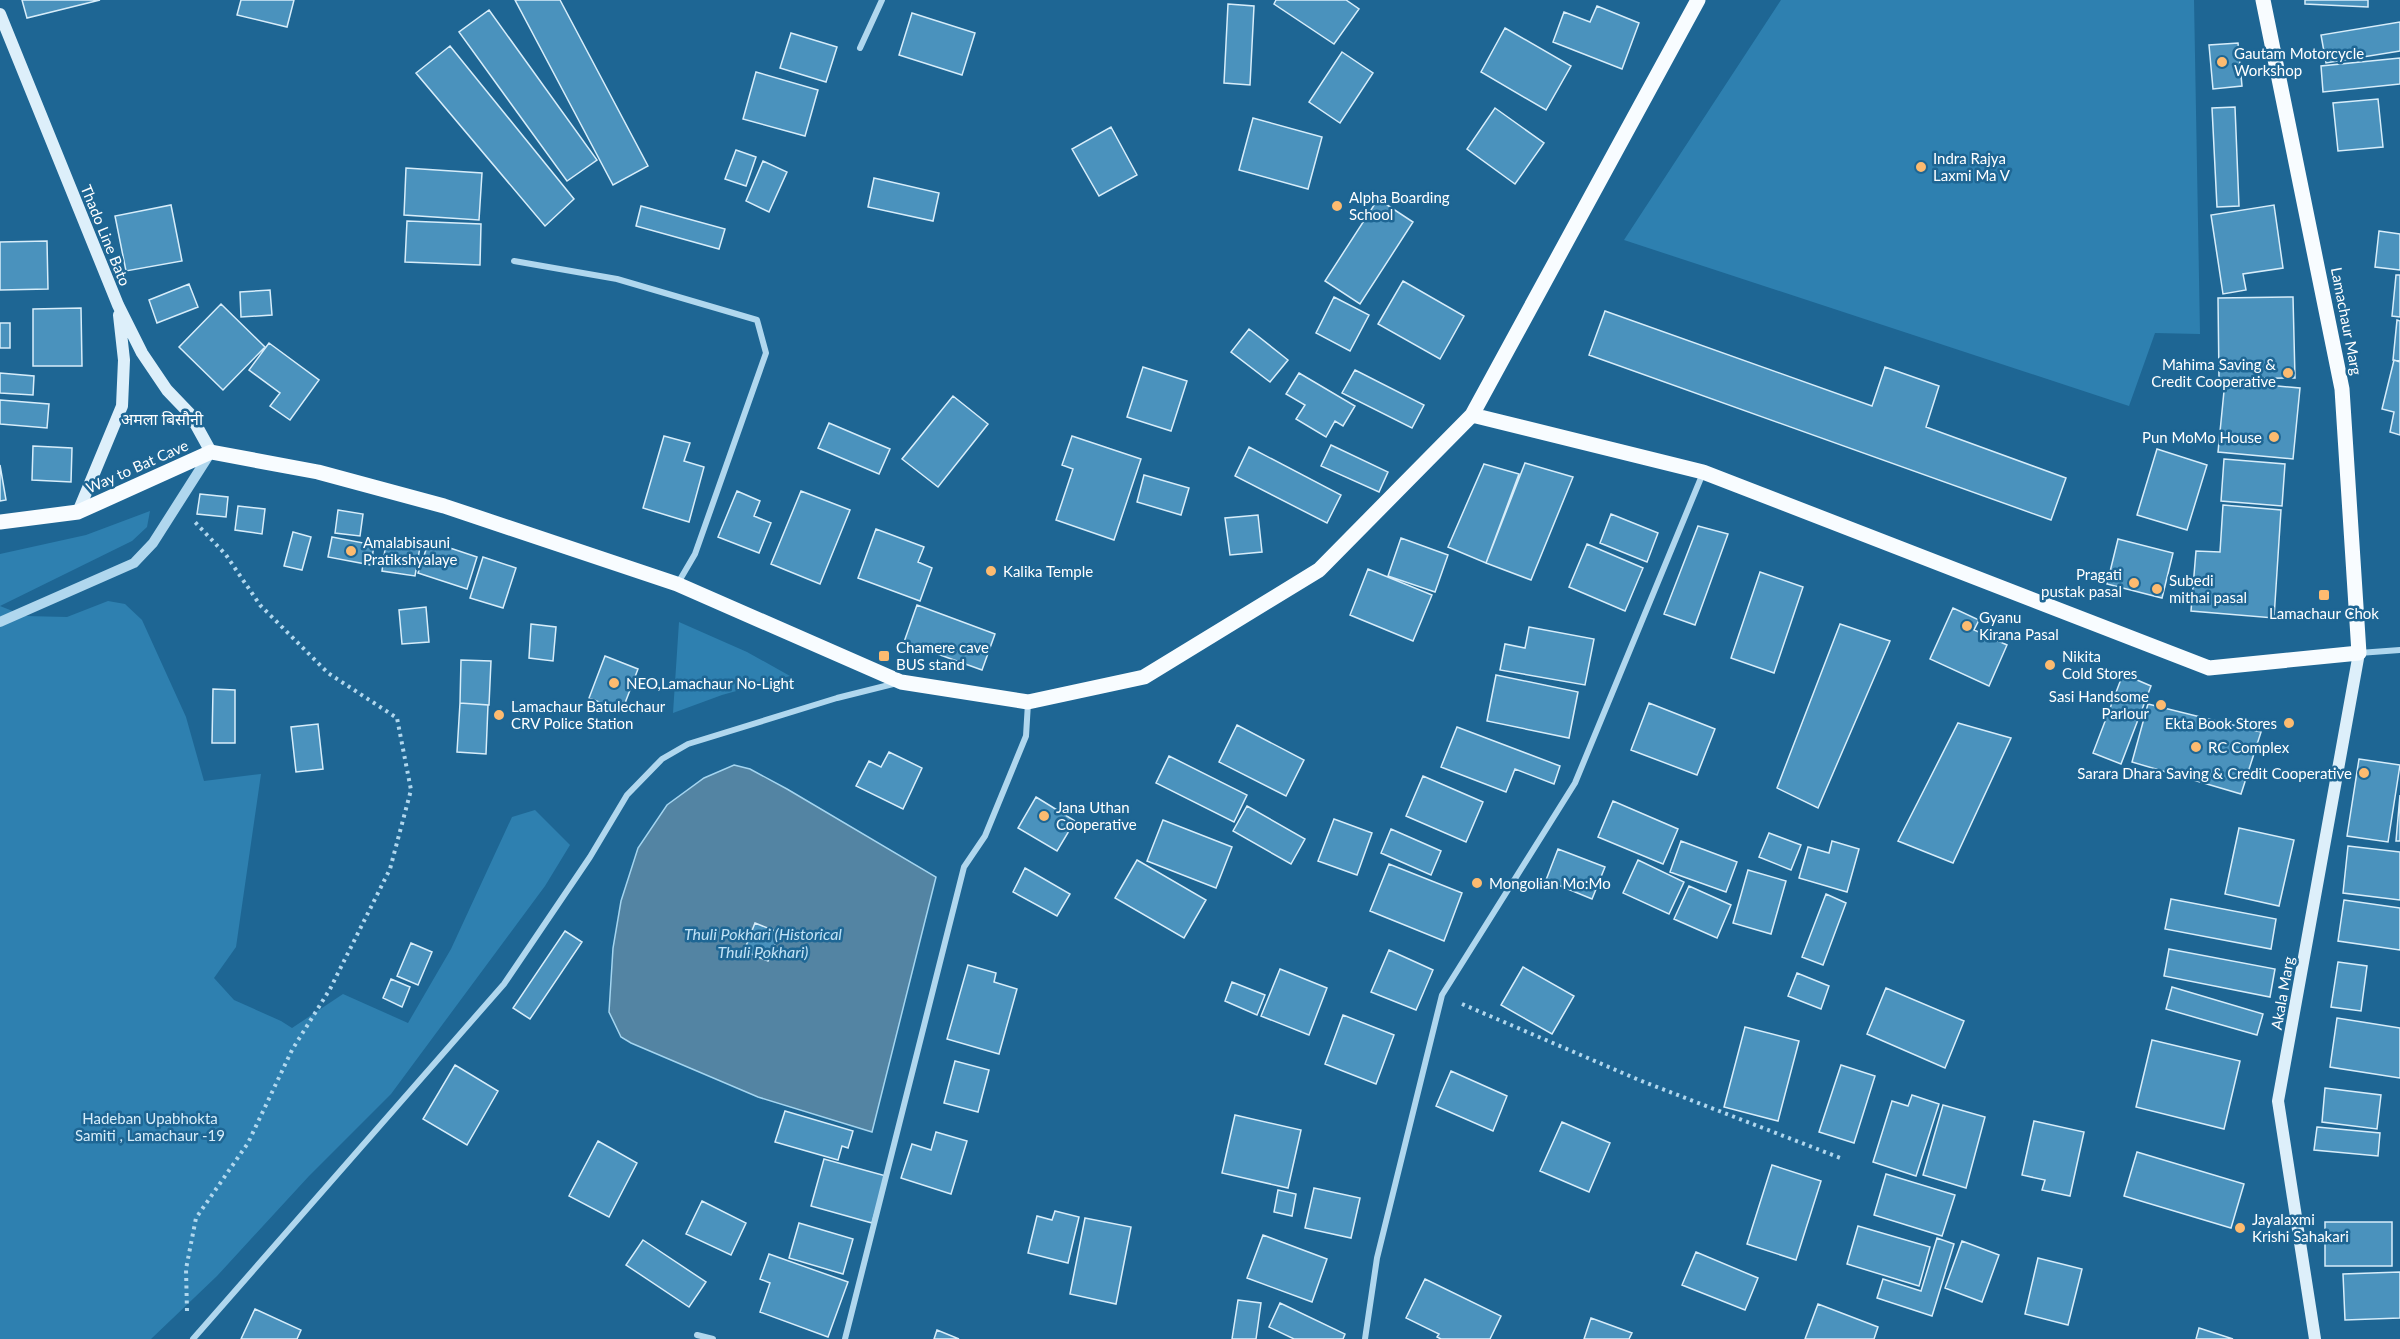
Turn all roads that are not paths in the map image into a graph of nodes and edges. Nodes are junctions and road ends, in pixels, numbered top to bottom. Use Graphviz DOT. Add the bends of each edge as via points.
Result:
graph roads {
  1 [pos="882,0"];
  2 [pos="1698,0"];
  3 [pos="2263,0"];
  4 [pos="0,14"];
  5 [pos="860,48"];
  6 [pos="514,261"];
  7 [pos="118,305"];
  8 [pos="1472,415"];
  9 [pos="211,452"];
  10 [pos="1703,472"];
  11 [pos="78,512"];
  12 [pos="0,522"];
  13 [pos="677,584"];
  14 [pos="0,622"];
  15 [pos="2400,650"];
  16 [pos="2359,653"];
  17 [pos="901,682"];
  18 [pos="1028,702"];
  19 [pos="697,1335"];
  20 [pos="193,1339"];
  21 [pos="713,1339"];
  22 [pos="845,1339"];
  23 [pos="1365,1339"];
  24 [pos="2315,1339"];
  1 -- 5 [label="street"];
  2 -- 8 [label="main road"];
  3 -- 16 [label="main road, Lamachaur Marg" via="2342,389"];
  4 -- 7 [label="main road, Thado Line Bato"];
  6 -- 13 [label="street" via="617,279 757,320 766,353 695,554"];
  7 -- 9 [label="main road, Thado Line Bato" via="142,353 167,390 190,414"];
  7 -- 11 [label="main road, Way to Bat Cave" via="124,360 122,406"];
  8 -- 10 [label="main road"];
  8 -- 18 [label="main road" via="1319,570 1144,676"];
  9 -- 11 [label="main road, Way to Bat Cave"];
  9 -- 13 [label="main road" via="318,472 444,506"];
  9 -- 14 [label="street" via="153,543 134,563"];
  10 -- 16 [label="main road" via="2209,668"];
  10 -- 23 [label="street" via="1575,783 1442,995 1377,1258"];
  11 -- 12 [label="main road, Way to Bat Cave"];
  13 -- 17 [label="main road"];
  15 -- 16 [label="street"];
  16 -- 24 [label="main road, Akala Marg" via="2278,1101"];
  17 -- 18 [label="main road"];
  17 -- 20 [label="street" via="688,744 662,759 627,795 504,984"];
  18 -- 22 [label="street" via="1026,736 985,836 964,867"];
  19 -- 21 [label="street"];
}
